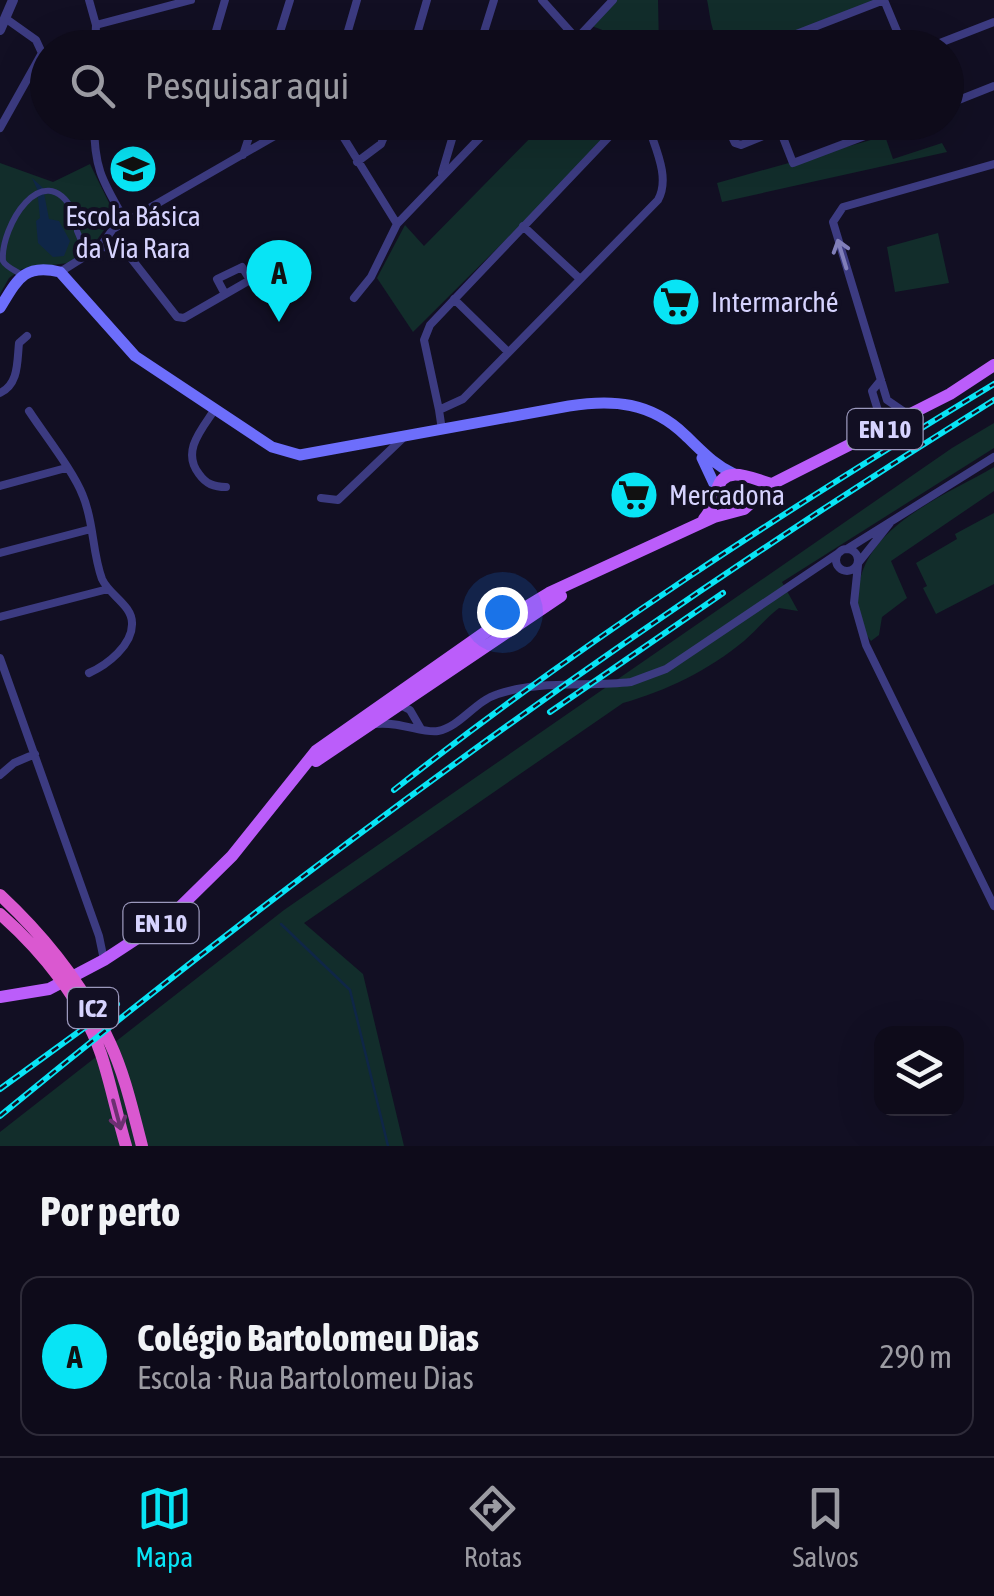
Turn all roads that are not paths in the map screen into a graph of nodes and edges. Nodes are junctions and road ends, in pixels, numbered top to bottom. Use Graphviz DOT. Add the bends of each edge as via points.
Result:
graph roads {
  1 [pos="13,0"];
  2 [pos="90,0"];
  3 [pos="191,0"];
  4 [pos="224,0"];
  5 [pos="290,0"];
  6 [pos="357,0"];
  7 [pos="427,0"];
  8 [pos="494,0"];
  9 [pos="542,0"];
  10 [pos="613,0"];
  11 [pos="884,0"];
  12 [pos="5,18"];
  13 [pos="994,22"];
  14 [pos="96,25"];
  15 [pos="0,30"];
  16 [pos="96,30"];
  17 [pos="216,30"];
  18 [pos="281,30"];
  19 [pos="348,30"];
  20 [pos="418,30"];
  21 [pos="485,30"];
  22 [pos="569,30"];
  23 [pos="584,30"];
  24 [pos="806,30"];
  25 [pos="896,30"];
  26 [pos="964,34"];
  27 [pos="30,36"];
  28 [pos="30,74"];
  29 [pos="994,86"];
  30 [pos="964,98"];
  31 [pos="0,128"];
  32 [pos="94,140"];
  33 [pos="249,140"];
  34 [pos="270,140"];
  35 [pos="344,140"];
  36 [pos="383,140"];
  37 [pos="452,140"];
  38 [pos="478,140"];
  39 [pos="607,140"];
  40 [pos="652,140"];
  41 [pos="784,140"];
  42 [pos="854,140"];
  43 [pos="244,156"];
  44 [pos="357,162"];
  45 [pos="994,164"];
  46 [pos="441,178"];
  47 [pos="73,211"];
  48 [pos="4,219"];
  49 [pos="126,222"];
  50 [pos="397,224"];
  51 [pos="523,226"];
  52 [pos="77,232"];
  53 [pos="100,248"];
  54 [pos="87,255"];
  55 [pos="1,263"];
  56 [pos="60,272"];
  57 [pos="22,276"];
  58 [pos="579,278"];
  59 [pos="225,294"];
  60 [pos="354,298"];
  61 [pos="454,299"];
  62 [pos="0,308"];
  63 [pos="28,336"];
  64 [pos="508,352"];
  65 [pos="994,365"];
  66 [pos="881,380"];
  67 [pos="0,393"];
  68 [pos="215,410"];
  69 [pos="438,410"];
  70 [pos="30,411"];
  71 [pos="912,415"];
  72 [pos="442,430"];
  73 [pos="871,436"];
  74 [pos="383,444"];
  75 [pos="702,454"];
  76 [pos="994,457"];
  77 [pos="379,460"];
  78 [pos="66,468"];
  79 [pos="738,474"];
  80 [pos="772,484"];
  81 [pos="0,486"];
  82 [pos="226,486"];
  83 [pos="717,493"];
  84 [pos="321,498"];
  85 [pos="751,502"];
  86 [pos="729,510"];
  87 [pos="892,519"];
  88 [pos="697,524"];
  89 [pos="90,528"];
  90 [pos="843,551"];
  91 [pos="0,553"];
  92 [pos="858,564"];
  93 [pos="838,567"];
  94 [pos="600,570"];
  95 [pos="814,570"];
  96 [pos="848,572"];
  97 [pos="855,586"];
  98 [pos="108,589"];
  99 [pos="0,617"];
  100 [pos="0,658"];
  101 [pos="89,672"];
  102 [pos="407,685"];
  103 [pos="422,690"];
  104 [pos="399,704"];
  105 [pos="376,706"];
  106 [pos="416,723"];
  107 [pos="362,729"];
  108 [pos="34,754"];
  109 [pos="0,774"];
  110 [pos="282,791"];
  111 [pos="0,895"];
  112 [pos="994,906"];
  113 [pos="0,914"];
  114 [pos="104,960"];
  115 [pos="0,998"];
  116 [pos="126,1146"];
  117 [pos="142,1146"];
  1 -- 12 [label="street"];
  2 -- 14 [label="street"];
  3 -- 14 [label="street"];
  4 -- 17 [label="street"];
  5 -- 18 [label="street"];
  6 -- 19 [label="street"];
  7 -- 20 [label="street"];
  8 -- 21 [label="street"];
  9 -- 22 [label="street"];
  10 -- 23 [label="street"];
  11 -- 24 [label="street"];
  11 -- 25 [label="street"];
  12 -- 15 [label="street"];
  12 -- 27 [label="street"];
  13 -- 26 [label="street"];
  14 -- 16 [label="street"];
  28 -- 31 [label="street"];
  29 -- 30 [label="street"];
  32 -- 49 [label="street" via="99,174"];
  33 -- 43 [label="street"];
  34 -- 43 [label="street"];
  35 -- 44 [label="street"];
  36 -- 44 [label="street"];
  37 -- 46 [label="street"];
  38 -- 46 [label="street"];
  39 -- 51 [label="street"];
  40 -- 58 [label="street" via="664,190"];
  41 -- 42 [label="street" via="793,163"];
  43 -- 49 [label="street"];
  44 -- 50 [label="street"];
  66 -- 45 [label="street, one-way" via="832,222 843,208"];
  46 -- 50 [label="street"];
  47 -- 48 [label="street" via="67,199 39,191"];
  48 -- 55 [label="street"];
  49 -- 53 [label="street"];
  50 -- 60 [label="street"];
  51 -- 58 [label="street"];
  51 -- 61 [label="street"];
  52 -- 54 [label="street"];
  53 -- 54 [label="street"];
  53 -- 59 [label="street" via="122,248 179,320"];
  54 -- 56 [label="street"];
  55 -- 57 [label="street"];
  56 -- 57 [label="main road" via="45,268"];
  56 -- 68 [label="main road" via="135,356"];
  57 -- 62 [label="main road"];
  58 -- 64 [label="street"];
  61 -- 64 [label="street"];
  61 -- 69 [label="street" via="424,340"];
  63 -- 67 [label="street" via="19,343 14,380"];
  64 -- 69 [label="street" via="463,399"];
  65 -- 71 [label="main road, EN 10"];
  66 -- 71 [label="street" via="891,405"];
  66 -- 73 [label="street" via="872,392 879,414"];
  68 -- 74 [label="main road" via="284,452"];
  68 -- 82 [label="street" via="191,454 203,480"];
  69 -- 72 [label="street"];
  70 -- 78 [label="street"];
  71 -- 73 [label="main road, EN 10"];
  72 -- 74 [label="main road"];
  72 -- 75 [label="main road" via="584,403 624,402 674,425"];
  73 -- 80 [label="main road, EN 10"];
  74 -- 77 [label="street"];
  74 -- 77 [label="street" via="374,452"];
  75 -- 79 [label="main road"];
  75 -- 83 [label="main road"];
  76 -- 87 [label="street"];
  77 -- 84 [label="street" via="338,500"];
  78 -- 81 [label="street"];
  78 -- 89 [label="street" via="85,498"];
  79 -- 80 [label="main road"];
  79 -- 83 [label="main road" via="720,481"];
  79 -- 85 [label="main road" via="752,484"];
  80 -- 85 [label="main road, EN 10"];
  83 -- 86 [label="main road"];
  83 -- 88 [label="main road"];
  85 -- 86 [label="main road, EN 10"];
  86 -- 88 [label="main road, EN 10"];
  87 -- 90 [label="street"];
  87 -- 92 [label="street"];
  88 -- 94 [label="main road, EN 10"];
  89 -- 91 [label="street"];
  89 -- 98 [label="street"];
  90 -- 92 [label="street" via="857,554"];
  90 -- 93 [label="street"];
  90 -- 95 [label="street"];
  92 -- 96 [label="street"];
  92 -- 97 [label="street"];
  93 -- 95 [label="street"];
  93 -- 96 [label="street"];
  94 -- 102 [label="main road, EN 10" via="518,612"];
  94 -- 103 [label="main road, EN 10"];
  95 -- 106 [label="street" via="666,669 632,682 510,690 443,730 428,732"];
  96 -- 97 [label="street"];
  97 -- 112 [label="street" via="866,644"];
  98 -- 99 [label="street"];
  98 -- 101 [label="street" via="133,626 116,654"];
  100 -- 108 [label="street"];
  102 -- 104 [label="street"];
  102 -- 105 [label="main road, EN 10"];
  103 -- 104 [label="main road, EN 10"];
  103 -- 106 [label="street" via="414,701"];
  104 -- 105 [label="street"];
  104 -- 106 [label="street"];
  104 -- 107 [label="main road, EN 10"];
  105 -- 110 [label="main road, EN 10" via="316,752"];
  106 -- 107 [label="street"];
  107 -- 110 [label="main road, EN 10"];
  108 -- 109 [label="street"];
  108 -- 114 [label="street"];
  110 -- 114 [label="main road, EN 10" via="232,856 172,916"];
  111 -- 117 [label="highway, IC2" via="35,927 84,990 112,1046"];
  113 -- 116 [label="highway, IC2, one-way" via="74,1000 100,1050"];
  114 -- 115 [label="main road, EN 10" via="49,988"];
}
